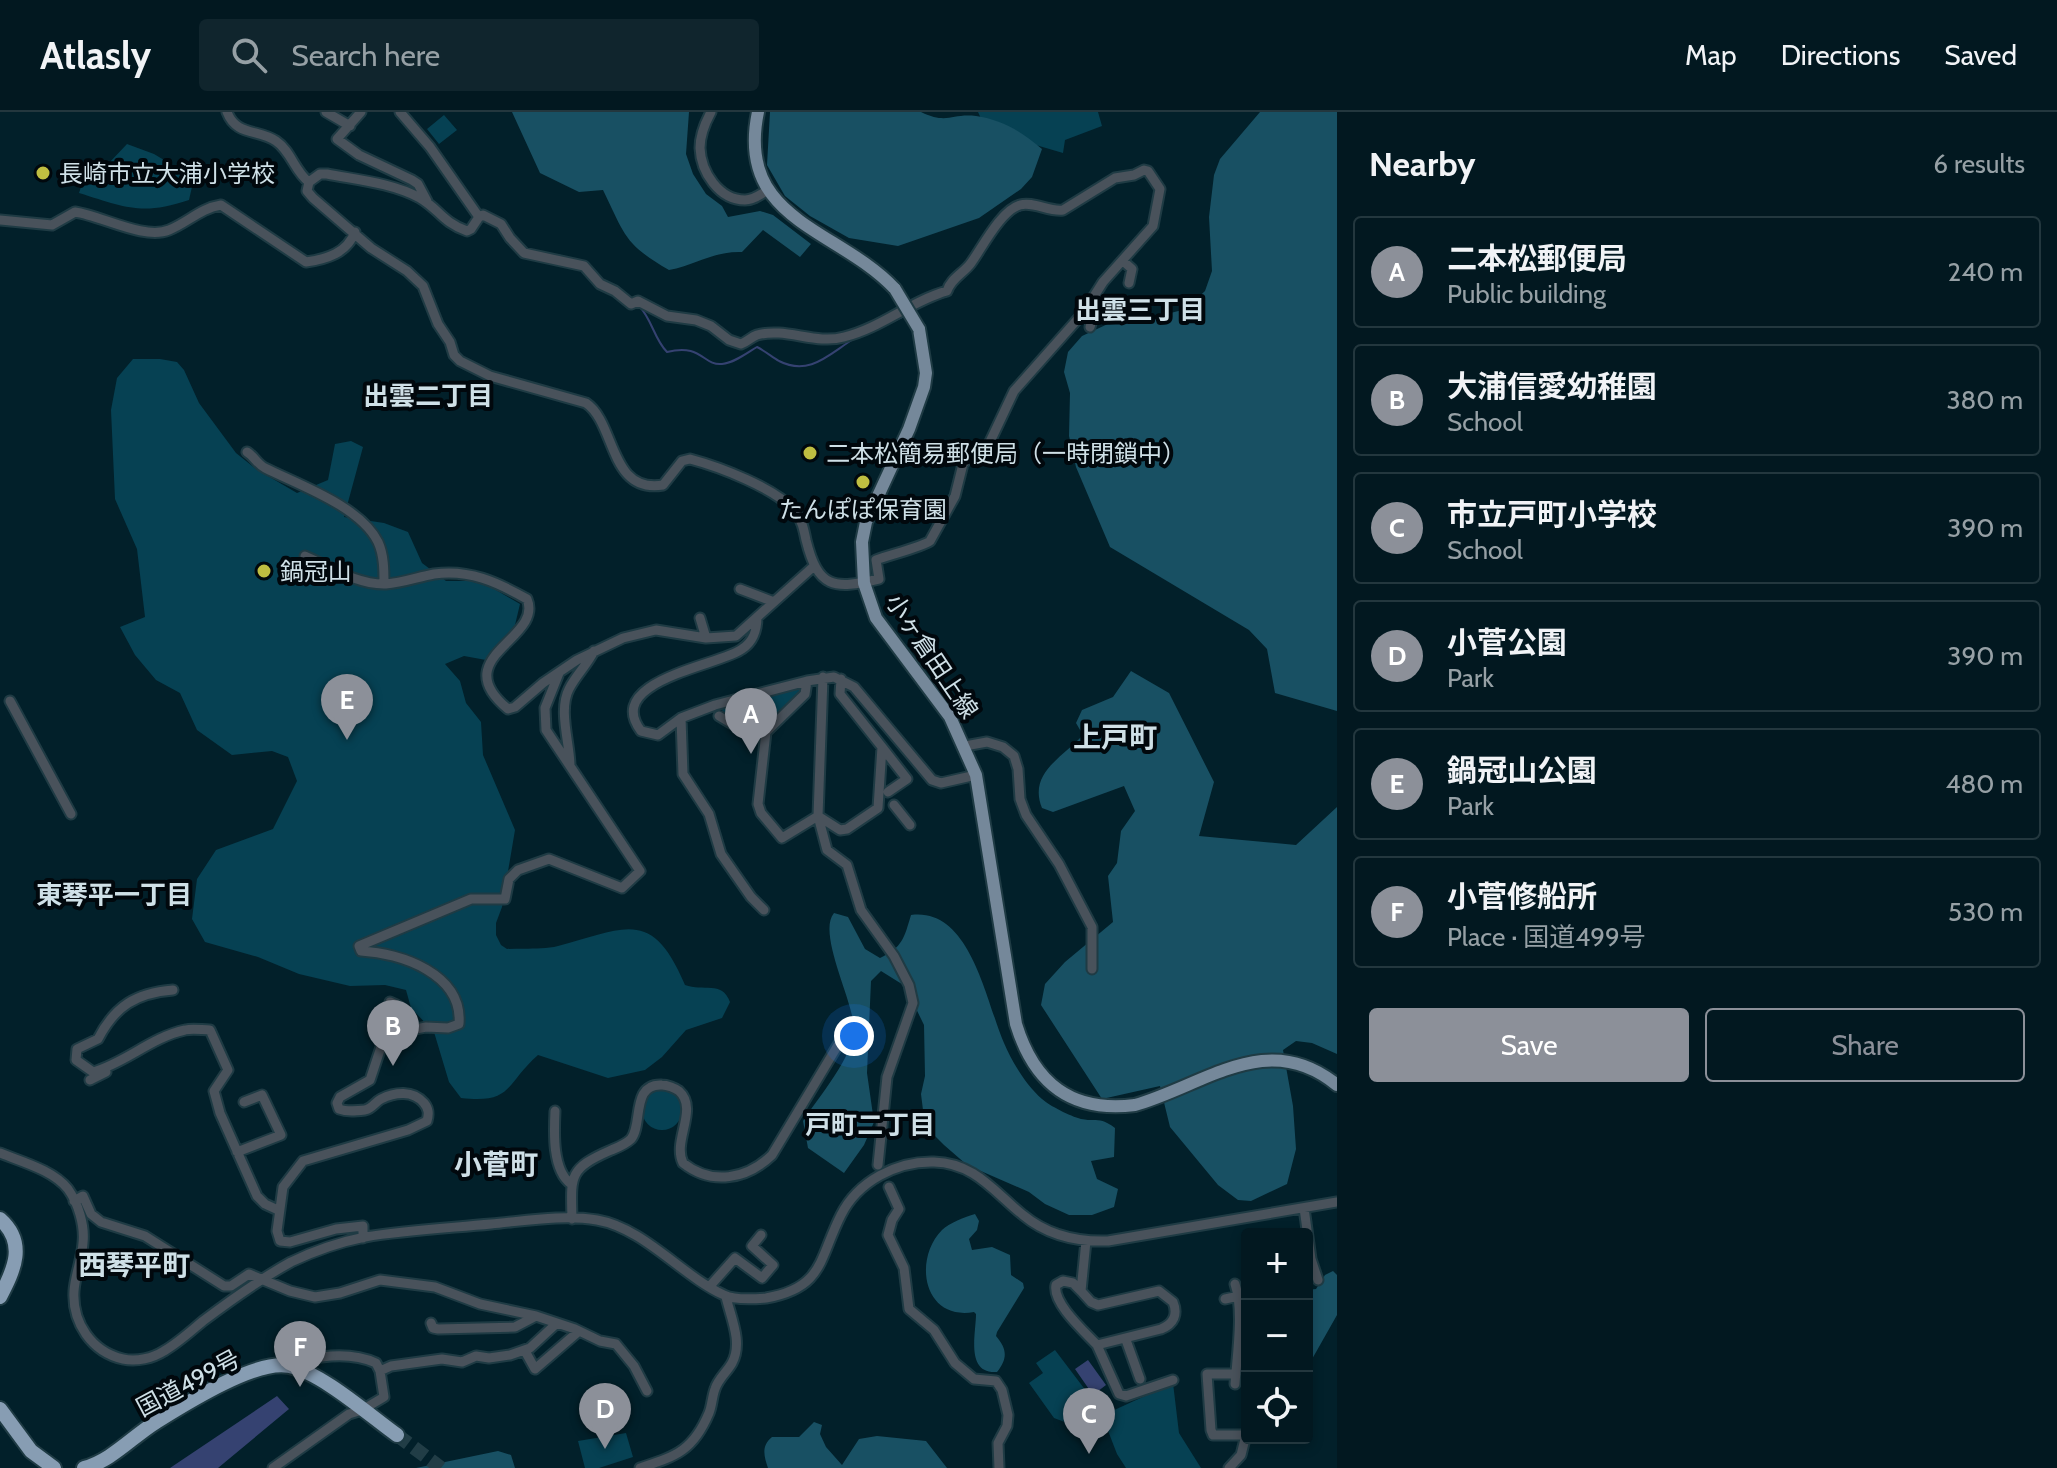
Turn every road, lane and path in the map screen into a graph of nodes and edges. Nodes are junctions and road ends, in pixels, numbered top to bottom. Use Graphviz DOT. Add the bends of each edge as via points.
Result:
graph roads {
  1 [pos="227,112"];
  2 [pos="326,112"];
  3 [pos="361,112"];
  4 [pos="400,112"];
  5 [pos="711,112"];
  6 [pos="758,112"];
  7 [pos="350,126"];
  8 [pos="309,182"];
  9 [pos="768,190"];
  10 [pos="430,206"];
  11 [pos="479,217"];
  12 [pos="0,220"];
  13 [pos="355,232"];
  14 [pos="1123,261"];
  15 [pos="1129,283"];
  16 [pos="1084,312"];
  17 [pos="1090,327"];
  18 [pos="247,452"];
  19 [pos="305,556"];
  20 [pos="813,567"];
  21 [pos="864,583"];
  22 [pos="384,584"];
  23 [pos="740,589"];
  24 [pos="774,602"];
  25 [pos="757,617"];
  26 [pos="700,618"];
  27 [pos="706,638"];
  28 [pos="594,651"];
  29 [pos="559,673"];
  30 [pos="823,677"];
  31 [pos="841,679"];
  32 [pos="807,681"];
  33 [pos="10,701"];
  34 [pos="719,716"];
  35 [pos="681,718"];
  36 [pos="766,732"];
  37 [pos="965,746"];
  38 [pos="882,747"];
  39 [pos="570,767"];
  40 [pos="976,775"];
  41 [pos="888,792"];
  42 [pos="894,805"];
  43 [pos="71,814"];
  44 [pos="818,816"];
  45 [pos="910,825"];
  46 [pos="764,910"];
  47 [pos="1092,969"];
  48 [pos="173,990"];
  49 [pos="390,1002"];
  50 [pos="411,1030"];
  51 [pos="838,1045"];
  52 [pos="120,1060"];
  53 [pos="90,1080"];
  54 [pos="1337,1085"];
  55 [pos="244,1102"];
  56 [pos="555,1111"];
  57 [pos="237,1152"];
  58 [pos="0,1153"];
  59 [pos="878,1165"];
  60 [pos="571,1184"];
  61 [pos="889,1187"];
  62 [pos="74,1201"];
  63 [pos="1337,1202"];
  64 [pos="1304,1208"];
  65 [pos="278,1210"];
  66 [pos="0,1219"];
  67 [pos="572,1219"];
  68 [pos="761,1235"];
  69 [pos="363,1238"];
  70 [pos="1086,1241"];
  71 [pos="262,1280"];
  72 [pos="1318,1280"];
  73 [pos="1235,1284"];
  74 [pos="710,1286"];
  75 [pos="1081,1291"];
  76 [pos="1239,1296"];
  77 [pos="0,1297"];
  78 [pos="726,1297"];
  79 [pos="1225,1299"];
  80 [pos="536,1316"];
  81 [pos="431,1323"];
  82 [pos="557,1323"];
  83 [pos="579,1331"];
  84 [pos="1126,1340"];
  85 [pos="1097,1345"];
  86 [pos="525,1351"];
  87 [pos="281,1365"];
  88 [pos="380,1371"];
  89 [pos="1140,1379"];
  90 [pos="1173,1380"];
  91 [pos="647,1391"];
  92 [pos="0,1409"];
  93 [pos="362,1410"];
  94 [pos="397,1435"];
  95 [pos="54,1468"];
  96 [pos="84,1468"];
  97 [pos="273,1468"];
  98 [pos="640,1468"];
  99 [pos="999,1468"];
  100 [pos="1229,1468"];
  1 -- 8 [label="street" via="242,130 283,147"];
  2 -- 7 [label="street"];
  3 -- 7 [label="street"];
  4 -- 11 [label="street"];
  5 -- 9 [label="street" via="700,146 713,183 744,200"];
  6 -- 9 [label="main road, 小ヶ倉田上線" via="755,154"];
  7 -- 10 [label="street" via="337,139 418,184"];
  8 -- 10 [label="street" via="327,174 388,186"];
  8 -- 13 [label="street" via="308,194"];
  9 -- 21 [label="main road, 小ヶ倉田上線, bridge" via="799,222 879,272 919,329 924,387 866,522"];
  10 -- 11 [label="street" via="467,231"];
  11 -- 14 [label="street" via="496,219 524,253 584,266 600,284 635,302 667,316 696,320 741,344 763,334 820,340 849,336 880,324 947,291 986,237 1017,206 1063,210 1115,178 1148,171 1160,189 1157,215"];
  12 -- 13 [label="street" via="52,225 75,212 158,233 221,205 306,262 344,250"];
  13 -- 20 [label="street" via="423,286 454,355 471,368 586,403 598,413 623,470 652,486 663,485 677,465 690,459 770,491 799,517"];
  14 -- 15 [label="street" via="1132,269"];
  14 -- 16 [label="street"];
  16 -- 17 [label="street" via="1092,320"];
  16 -- 21 [label="street" via="1014,391 988,446 963,464 955,496 930,541 876,560 879,579"];
  18 -- 22 [label="street" via="260,465 339,506 368,528 381,552"];
  19 -- 22 [label="street" via="351,577"];
  20 -- 21 [label="street" via="832,583"];
  20 -- 24 [label="street"];
  21 -- 37 [label="main road, 小ヶ倉田上線" via="876,618 950,717"];
  22 -- 29 [label="street" via="437,573 469,573 527,599 528,619 487,667 486,679 508,709"];
  23 -- 24 [label="street"];
  24 -- 25 [label="street"];
  25 -- 27 [label="street" via="736,636"];
  25 -- 35 [label="street" via="757,628 743,649 668,675 646,691 635,710 638,727 652,735"];
  26 -- 27 [label="street"];
  27 -- 28 [label="street" via="656,630"];
  28 -- 29 [label="street"];
  28 -- 39 [label="street" via="567,693"];
  29 -- 39 [label="street" via="545,708 545,724"];
  30 -- 31 [label="street"];
  30 -- 32 [label="street"];
  30 -- 44 [label="street"];
  31 -- 38 [label="street" via="840,694"];
  31 -- 40 [label="street" via="854,687 932,780"];
  32 -- 35 [label="street"];
  32 -- 36 [label="street" via="805,694"];
  33 -- 43 [label="street"];
  34 -- 36 [label="street"];
  35 -- 46 [label="street" via="683,774 709,814 721,854"];
  36 -- 44 [label="street" via="761,813 782,838"];
  37 -- 40 [label="main road, 小ヶ倉田上線"];
  37 -- 47 [label="street" via="987,742 1014,756 1026,815 1092,927"];
  38 -- 41 [label="street" via="907,779"];
  38 -- 44 [label="street" via="878,808 840,830"];
  39 -- 50 [label="street" via="640,871 622,888 549,859 536,861 509,879 505,899 471,899 359,946 361,951 418,963 453,994 459,1024"];
  40 -- 54 [label="main road, 小ヶ倉田上線" via="1016,1024 1024,1051 1057,1090 1085,1104 1127,1106 1264,1060 1289,1060"];
  42 -- 45 [label="street"];
  44 -- 59 [label="street" via="827,850 847,865 861,910 894,956 912,994 887,1077"];
  48 -- 52 [label="street" via="145,994 121,1008 98,1039 75,1054 93,1072"];
  49 -- 50 [label="street" via="409,1014"];
  50 -- 65 [label="street" via="387,1038 370,1080 340,1097 337,1106 346,1112 370,1109 381,1099 405,1093 424,1103 427,1121 303,1161 283,1187"];
  51 -- 60 [label="street" via="772,1155 758,1168 730,1177 683,1163 679,1152 687,1105 679,1091 661,1085 641,1099 630,1140 584,1162"];
  52 -- 53 [label="street"];
  52 -- 57 [label="street" via="184,1030 210,1030 228,1070 214,1096"];
  55 -- 57 [label="street" via="262,1095 281,1135"];
  56 -- 60 [label="street" via="553,1145"];
  57 -- 65 [label="street" via="257,1196"];
  58 -- 62 [label="street" via="57,1180"];
  60 -- 67 [label="street"];
  61 -- 99 [label="street" via="899,1209 888,1235 904,1268 909,1309 934,1330 955,1363 974,1379 996,1381 1002,1390 1008,1415 998,1443"];
  62 -- 71 [label="street" via="83,1196 101,1222 145,1236 224,1286 249,1274"];
  62 -- 71 [label="street" via="83,1233 74,1290 77,1319 88,1338 111,1354 136,1360 164,1352"];
  63 -- 64 [label="street"];
  64 -- 70 [label="street"];
  64 -- 72 [label="street"];
  65 -- 69 [label="street" via="277,1237 284,1243 363,1226"];
  66 -- 77 [label="highway" via="13,1235 17,1254"];
  67 -- 69 [label="street"];
  67 -- 74 [label="street" via="612,1224"];
  68 -- 74 [label="street" via="752,1246 773,1265 762,1278 735,1258"];
  69 -- 71 [label="street" via="314,1252"];
  70 -- 75 [label="street"];
  70 -- 78 [label="street" via="1035,1224 970,1172 939,1162 907,1164 877,1176 848,1202 821,1263 799,1287 760,1299"];
  71 -- 80 [label="street" via="315,1297 385,1280 435,1287"];
  73 -- 76 [label="street"];
  74 -- 78 [label="street"];
  75 -- 84 [label="street" via="1098,1305 1156,1290 1169,1297 1175,1312 1169,1325"];
  75 -- 85 [label="street" via="1063,1281 1055,1293"];
  76 -- 79 [label="street"];
  76 -- 100 [label="street" via="1236,1379 1207,1374 1213,1435 1246,1435 1241,1455"];
  78 -- 98 [label="street" via="737,1351 716,1384 711,1411 682,1453"];
  80 -- 81 [label="street" via="515,1327 434,1329"];
  80 -- 82 [label="street"];
  82 -- 83 [label="street"];
  82 -- 86 [label="street"];
  83 -- 86 [label="street" via="535,1369"];
  83 -- 91 [label="street" via="621,1348"];
  84 -- 85 [label="street"];
  84 -- 89 [label="street"];
  85 -- 90 [label="street" via="1119,1394"];
  86 -- 88 [label="street"];
  87 -- 88 [label="street" via="352,1356 376,1363"];
  87 -- 93 [label="highway" via="311,1374"];
  87 -- 96 [label="highway, 国道499号" via="238,1378 183,1406"];
  88 -- 93 [label="street" via="384,1397"];
  92 -- 95 [label="highway" via="31,1451"];
  93 -- 94 [label="highway"];
  93 -- 97 [label="street"];
}
